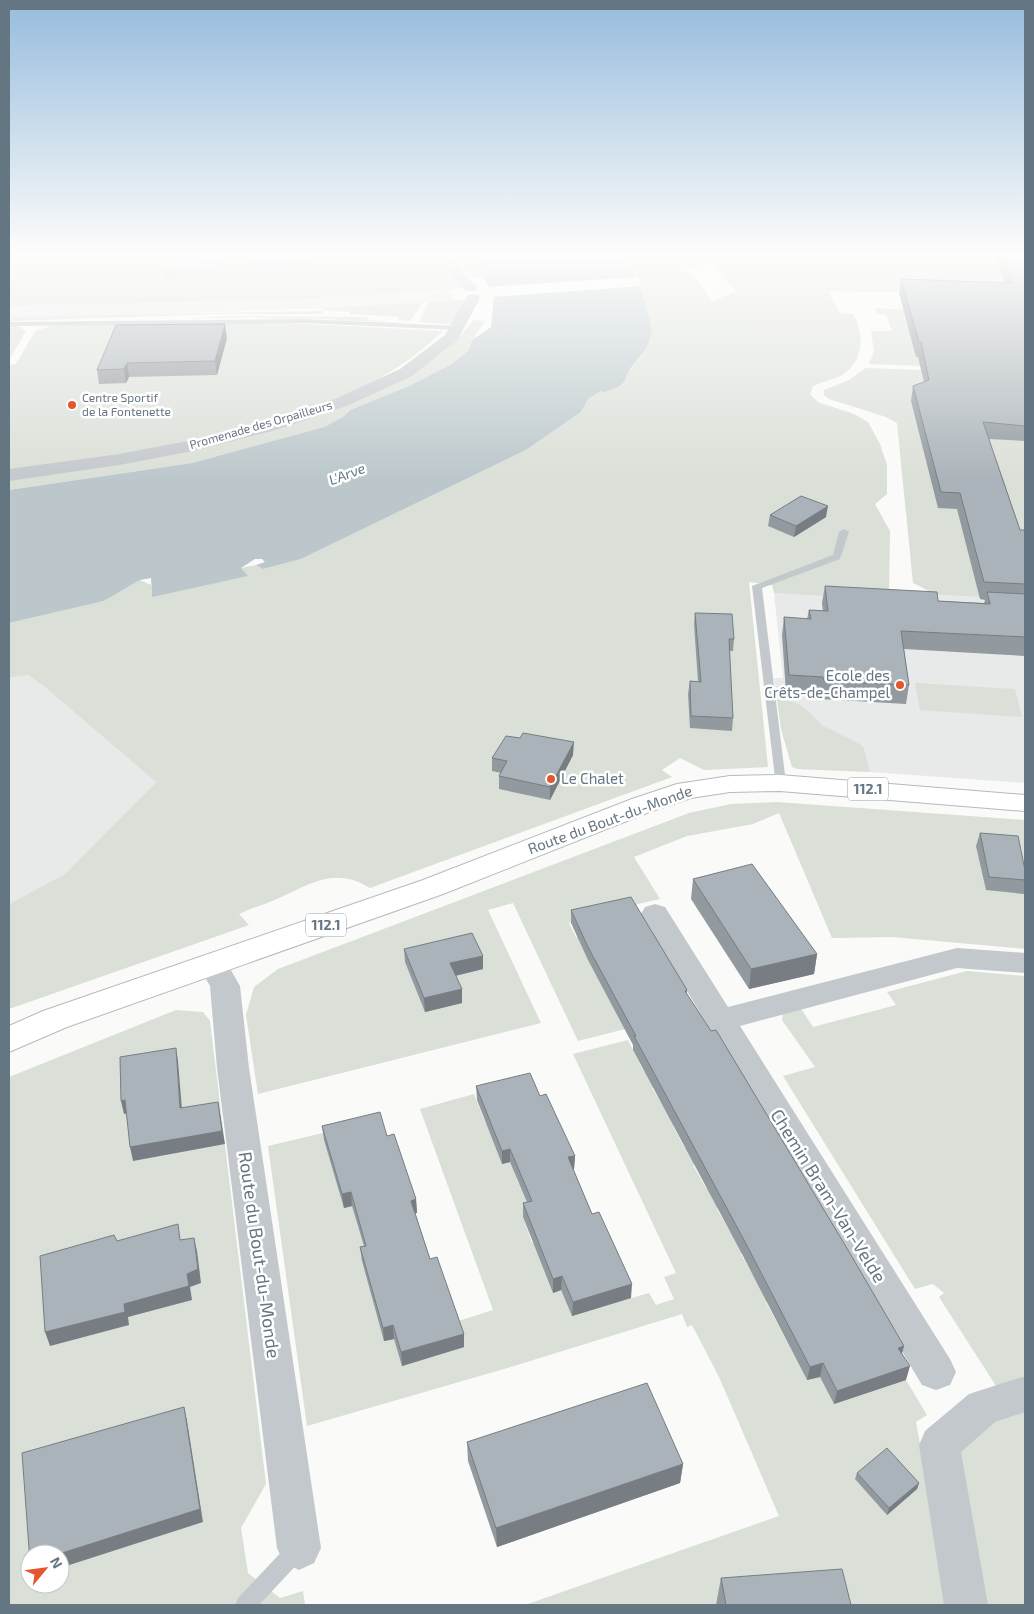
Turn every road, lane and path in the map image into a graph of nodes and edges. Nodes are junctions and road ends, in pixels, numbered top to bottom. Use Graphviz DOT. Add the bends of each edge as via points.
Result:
graph roads {
  1 [pos="456,330"];
  2 [pos="9,475"];
  3 [pos="844,532"];
  4 [pos="780,783"];
  5 [pos="1025,803"];
  6 [pos="655,914"];
  7 [pos="1025,963"];
  8 [pos="213,965"];
  9 [pos="720,1020"];
  10 [pos="9,1040"];
  11 [pos="936,1372"];
  12 [pos="1025,1394"];
  13 [pos="299,1548"];
  14 [pos="245,1605"];
  15 [pos="966,1605"];
  1 -- 2 [label="street, Promenade des Orpailleurs" via="436,351 397,377 321,409 172,450"];
  3 -- 4 [label="lane" via="837,557 757,586"];
  4 -- 5 [label="main road, Route du Bout-du-Monde / 112.1"];
  4 -- 8 [label="main road, Route du Bout-du-Monde / 112.1" via="711,786 664,797 433,887"];
  6 -- 9 [label="street, Chemin Bram-Van-Velde"];
  7 -- 9 [label="street" via="957,958"];
  8 -- 10 [label="main road, Route du Bout-du-Monde / 112.1" via="55,1020"];
  8 -- 13 [label="street, Route du Bout-du-Monde" via="226,986 233,1068"];
  9 -- 11 [label="street, Chemin Bram-Van-Velde"];
  12 -- 15 [label="street" via="983,1407 940,1445"];
  13 -- 14 [label="lane"];
}
